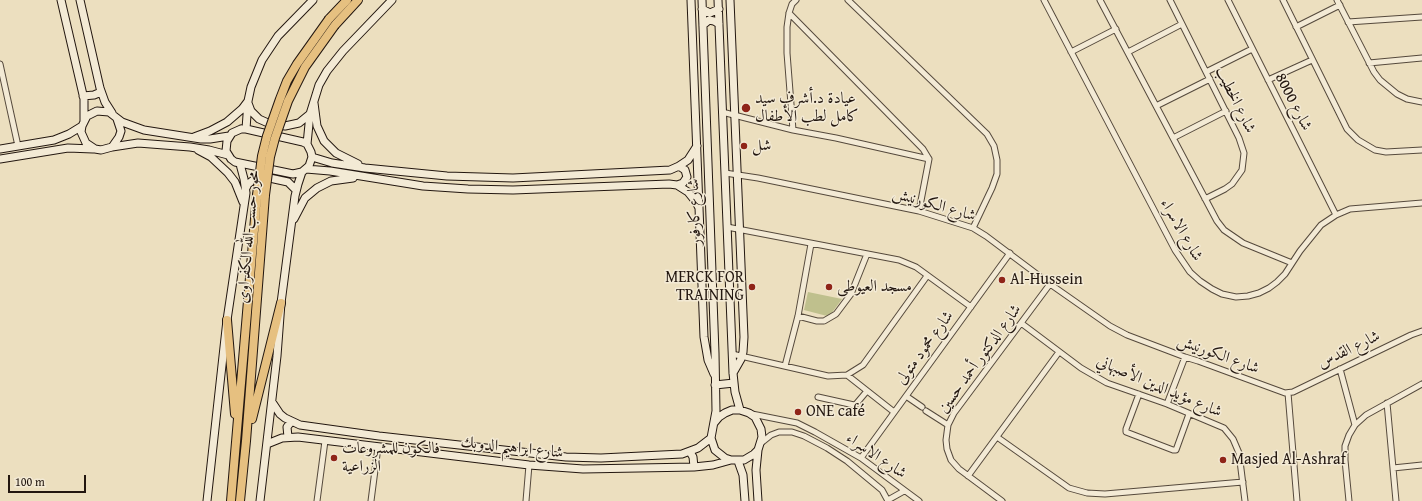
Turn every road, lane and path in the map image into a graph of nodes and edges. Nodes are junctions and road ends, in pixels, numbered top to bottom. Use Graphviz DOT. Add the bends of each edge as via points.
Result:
graph roads {
  1 [pos="61,0"];
  2 [pos="80,0"];
  3 [pos="313,0"];
  4 [pos="347,0"];
  5 [pos="358,0"];
  6 [pos="392,0"];
  7 [pos="691,0"];
  8 [pos="702,0"];
  9 [pos="718,0"];
  10 [pos="730,0"];
  11 [pos="796,0"];
  12 [pos="848,0"];
  13 [pos="1044,0"];
  14 [pos="1100,0"];
  15 [pos="1170,0"];
  16 [pos="1228,0"];
  17 [pos="1283,0"];
  18 [pos="1338,3"];
  19 [pos="702,9"];
  20 [pos="719,10"];
  21 [pos="789,13"];
  22 [pos="1422,17"];
  23 [pos="332,22"];
  24 [pos="1348,22"];
  25 [pos="719,24"];
  26 [pos="1182,24"];
  27 [pos="703,25"];
  28 [pos="1296,26"];
  29 [pos="1116,29"];
  30 [pos="1252,49"];
  31 [pos="1072,52"];
  32 [pos="1128,52"];
  33 [pos="1422,58"];
  34 [pos="1312,60"];
  35 [pos="1369,63"];
  36 [pos="0,64"];
  37 [pos="1206,72"];
  38 [pos="1210,79"];
  39 [pos="1268,80"];
  40 [pos="704,88"];
  41 [pos="101,92"];
  42 [pos="83,96"];
  43 [pos="314,99"];
  44 [pos="248,101"];
  45 [pos="694,101"];
  46 [pos="1422,102"];
  47 [pos="1156,106"];
  48 [pos="722,112"];
  49 [pos="1226,112"];
  50 [pos="310,114"];
  51 [pos="735,116"];
  52 [pos="116,117"];
  53 [pos="83,124"];
  54 [pos="246,129"];
  55 [pos="793,130"];
  56 [pos="64,136"];
  57 [pos="229,136"];
  58 [pos="192,138"];
  59 [pos="1173,138"];
  60 [pos="307,144"];
  61 [pos="18,146"];
  62 [pos="697,146"];
  63 [pos="112,147"];
  64 [pos="190,147"];
  65 [pos="68,148"];
  66 [pos="0,149"];
  67 [pos="95,149"];
  68 [pos="1422,150"];
  69 [pos="228,155"];
  70 [pos="312,157"];
  71 [pos="0,159"];
  72 [pos="929,159"];
  73 [pos="240,164"];
  74 [pos="679,166"];
  75 [pos="365,168"];
  76 [pos="304,171"];
  77 [pos="725,173"];
  78 [pos="738,175"];
  79 [pos="364,177"];
  80 [pos="677,186"];
  81 [pos="246,188"];
  82 [pos="296,190"];
  83 [pos="260,195"];
  84 [pos="1205,199"];
  85 [pos="1422,203"];
  86 [pos="244,204"];
  87 [pos="699,208"];
  88 [pos="919,211"];
  89 [pos="1336,215"];
  90 [pos="292,223"];
  91 [pos="727,227"];
  92 [pos="973,228"];
  93 [pos="740,230"];
  94 [pos="811,244"];
  95 [pos="700,254"];
  96 [pos="866,254"];
  97 [pos="1010,254"];
  98 [pos="1292,263"];
  99 [pos="927,276"];
  100 [pos="712,280"];
  101 [pos="1050,284"];
  102 [pos="281,303"];
  103 [pos="971,307"];
  104 [pos="798,316"];
  105 [pos="227,320"];
  106 [pos="1021,323"];
  107 [pos="1422,332"];
  108 [pos="1059,352"];
  109 [pos="732,354"];
  110 [pos="742,356"];
  111 [pos="1184,357"];
  112 [pos="785,366"];
  113 [pos="1340,368"];
  114 [pos="733,373"];
  115 [pos="715,375"];
  116 [pos="847,376"];
  117 [pos="734,382"];
  118 [pos="1422,384"];
  119 [pos="715,385"];
  120 [pos="867,391"];
  121 [pos="1288,393"];
  122 [pos="1139,394"];
  123 [pos="906,396"];
  124 [pos="818,397"];
  125 [pos="272,402"];
  126 [pos="1387,403"];
  127 [pos="1167,404"];
  128 [pos="740,410"];
  129 [pos="894,412"];
  130 [pos="749,413"];
  131 [pos="1190,414"];
  132 [pos="291,422"];
  133 [pos="714,423"];
  134 [pos="948,425"];
  135 [pos="1355,425"];
  136 [pos="997,436"];
  137 [pos="288,437"];
  138 [pos="711,438"];
  139 [pos="236,439"];
  140 [pos="246,441"];
  141 [pos="325,441"];
  142 [pos="266,444"];
  143 [pos="759,446"];
  144 [pos="378,447"];
  145 [pos="690,452"];
  146 [pos="861,458"];
  147 [pos="735,460"];
  148 [pos="530,465"];
  149 [pos="1422,465"];
  150 [pos="694,467"];
  151 [pos="1393,468"];
  152 [pos="756,473"];
  153 [pos="743,475"];
  154 [pos="968,476"];
  155 [pos="1243,482"];
  156 [pos="904,491"];
  157 [pos="888,500"];
  158 [pos="208,501"];
  159 [pos="231,501"];
  160 [pos="240,501"];
  161 [pos="260,501"];
  162 [pos="317,501"];
  163 [pos="371,501"];
  164 [pos="526,501"];
  165 [pos="745,501"];
  166 [pos="758,501"];
  167 [pos="919,501"];
  168 [pos="1002,501"];
  169 [pos="1245,501"];
  170 [pos="1297,501"];
  171 [pos="1349,501"];
  172 [pos="1396,501"];
  1 -- 42 [label="street"];
  2 -- 41 [label="street"];
  3 -- 44 [label="street" via="269,48 256,73"];
  4 -- 23 [label="main road, محور حسب الله الكفراوى"];
  5 -- 23 [label="main road, محور حسب الله الكفراوى"];
  6 -- 43 [label="street" via="336,59 327,71"];
  7 -- 45 [label="street"];
  8 -- 19 [label="street, شارع كارفور"];
  9 -- 20 [label="street, شارع كارفور"];
  10 -- 51 [label="street"];
  11 -- 21 [label="street"];
  12 -- 92 [label="street" via="987,134 994,146 997,174"];
  13 -- 31 [label="street, شارع الاسراء"];
  14 -- 29 [label="street"];
  15 -- 26 [label="street, شارع الخطيب"];
  16 -- 30 [label="street, شارع 8000"];
  17 -- 28 [label="street"];
  18 -- 24 [label="street"];
  18 -- 28 [label="street"];
  19 -- 20 [label="street" via="710,13"];
  19 -- 27 [label="street, شارع كارفور"];
  20 -- 25 [label="street, شارع كارفور"];
  21 -- 55 [label="street" via="786,27"];
  21 -- 72 [label="street" via="923,149"];
  22 -- 24 [label="street"];
  23 -- 83 [label="main road, محور حسب الله الكفراوى, bridge" via="297,64 287,81 267,136 259,175"];
  24 -- 35 [label="street"];
  25 -- 27 [label="street" via="709,20"];
  25 -- 48 [label="street, شارع كارفور"];
  26 -- 32 [label="street"];
  26 -- 37 [label="street, شارع الخطيب"];
  27 -- 40 [label="street, شارع كارفور"];
  28 -- 34 [label="street"];
  29 -- 31 [label="street"];
  29 -- 32 [label="street"];
  30 -- 37 [label="street"];
  30 -- 39 [label="street, شارع 8000"];
  31 -- 98 [label="street, شارع الاسراء" via="1175,250 1190,272 1222,294 1248,296 1259,293 1277,282"];
  32 -- 47 [label="street"];
  33 -- 35 [label="street"];
  34 -- 39 [label="street"];
  34 -- 68 [label="street" via="1347,130 1358,140 1375,150 1386,152"];
  35 -- 46 [label="street" via="1387,88 1407,99"];
  36 -- 61 [label="street"];
  37 -- 38 [label="street, شارع الخطيب"];
  38 -- 47 [label="street"];
  38 -- 49 [label="street, شارع الخطيب"];
  39 -- 89 [label="street, شارع 8000"];
  40 -- 45 [label="street"];
  40 -- 100 [label="street, شارع كارفور"];
  41 -- 42 [label="street"];
  41 -- 52 [label="street"];
  42 -- 53 [label="street"];
  43 -- 50 [label="street"];
  43 -- 75 [label="street" via="317,126 324,141 336,153"];
  44 -- 50 [label="street" via="251,111 259,119 279,125 294,125"];
  44 -- 54 [label="street"];
  44 -- 58 [label="street" via="228,122"];
  45 -- 62 [label="street"];
  47 -- 59 [label="street"];
  48 -- 51 [label="street"];
  48 -- 77 [label="street, شارع كارفور"];
  49 -- 59 [label="street"];
  49 -- 84 [label="street, شارع الخطيب" via="1243,145 1244,162 1240,174 1232,184"];
  50 -- 60 [label="street"];
  51 -- 55 [label="street"];
  51 -- 78 [label="street"];
  52 -- 53 [label="street" via="109,112 97,111 87,116"];
  52 -- 58 [label="street" via="133,127"];
  52 -- 63 [label="street" via="121,131"];
  53 -- 56 [label="street"];
  53 -- 67 [label="street" via="83,138"];
  54 -- 57 [label="street" via="236,130"];
  54 -- 60 [label="street"];
  55 -- 72 [label="street"];
  56 -- 61 [label="street"];
  56 -- 65 [label="street"];
  57 -- 58 [label="street"];
  57 -- 69 [label="street" via="226,146"];
  59 -- 84 [label="street"];
  60 -- 70 [label="street"];
  61 -- 66 [label="street"];
  62 -- 74 [label="street" via="688,160"];
  62 -- 87 [label="street"];
  63 -- 64 [label="street" via="138,143"];
  63 -- 67 [label="street"];
  64 -- 69 [label="street"];
  64 -- 86 [label="street" via="211,157 228,173 235,182"];
  65 -- 67 [label="street"];
  65 -- 71 [label="street"];
  69 -- 73 [label="street"];
  70 -- 75 [label="street"];
  70 -- 76 [label="street"];
  72 -- 88 [label="street"];
  73 -- 76 [label="street" via="293,174"];
  73 -- 81 [label="street"];
  74 -- 75 [label="street" via="665,170 491,178"];
  74 -- 80 [label="street" via="685,170 687,177"];
  76 -- 79 [label="street" via="326,171"];
  76 -- 82 [label="street"];
  77 -- 78 [label="street, شارع الكورنيش"];
  77 -- 91 [label="street, شارع كارفور"];
  78 -- 88 [label="street, شارع الكورنيش"];
  78 -- 93 [label="street"];
  79 -- 80 [label="street" via="423,186 476,189 513,190 665,183"];
  79 -- 90 [label="street" via="331,181 317,188 306,198"];
  80 -- 87 [label="street" via="688,192"];
  81 -- 82 [label="street" via="256,178 265,177 288,182"];
  81 -- 86 [label="street"];
  82 -- 90 [label="street"];
  83 -- 139 [label="main road, محور حسب الله الكفراوى"];
  83 -- 140 [label="main road, محور حسب الله الكفراوى"];
  84 -- 98 [label="street" via="1217,221 1233,237"];
  85 -- 89 [label="street, شارع الاسراء" via="1350,209"];
  86 -- 105 [label="street"];
  87 -- 95 [label="street"];
  88 -- 92 [label="street, شارع الكورنيش"];
  89 -- 98 [label="street, شارع الاسراء" via="1321,226"];
  90 -- 102 [label="street"];
  91 -- 93 [label="street"];
  91 -- 109 [label="street, شارع كارفور"];
  92 -- 97 [label="street, شارع الكورنيش"];
  93 -- 94 [label="street"];
  93 -- 110 [label="street" via="744,336"];
  94 -- 96 [label="street"];
  94 -- 104 [label="street"];
  95 -- 100 [label="street"];
  95 -- 115 [label="street" via="705,345"];
  96 -- 99 [label="street" via="899,260 916,267"];
  96 -- 104 [label="street" via="851,294 836,314 824,321"];
  97 -- 101 [label="street, شارع الكورنيش"];
  97 -- 103 [label="street, شارع محمود متولى"];
  99 -- 103 [label="street"];
  99 -- 116 [label="street" via="863,365"];
  100 -- 115 [label="street, شارع كارفور"];
  101 -- 106 [label="street, شارع الدكتور أحمد حسين"];
  101 -- 111 [label="street, شارع الكورنيش" via="1110,326 1142,342"];
  102 -- 125 [label="street"];
  102 -- 140 [label="main road"];
  103 -- 123 [label="street, شارع محمود متولى"];
  104 -- 112 [label="street"];
  105 -- 139 [label="main road"];
  105 -- 158 [label="street"];
  106 -- 108 [label="street, شارع مؤيد الدين الأصبهاني"];
  106 -- 134 [label="street, شارع الدكتور أحمد حسين" via="954,413"];
  107 -- 113 [label="street, شارع القدس"];
  108 -- 122 [label="street, شارع مؤيد الدين الأصبهاني" via="1107,383"];
  108 -- 136 [label="street"];
  109 -- 110 [label="street"];
  109 -- 114 [label="street, شارع كارفور"];
  110 -- 112 [label="street"];
  110 -- 114 [label="street"];
  111 -- 121 [label="street, شارع الكورنيش"];
  111 -- 127 [label="street"];
  112 -- 116 [label="street" via="828,376"];
  113 -- 121 [label="street, شارع القدس"];
  113 -- 135 [label="street"];
  114 -- 117 [label="street, شارع كارفور"];
  115 -- 119 [label="street, شارع كارفور"];
  116 -- 120 [label="street"];
  117 -- 119 [label="street"];
  117 -- 128 [label="street, شارع كارفور"];
  118 -- 126 [label="street"];
  119 -- 133 [label="street, شارع كارفور"];
  120 -- 124 [label="street" via="854,405"];
  120 -- 129 [label="street"];
  121 -- 170 [label="street"];
  122 -- 127 [label="street, شارع مؤيد الدين الأصبهاني"];
  122 -- 131 [label="street" via="1126,432 1176,450"];
  123 -- 129 [label="street, شارع محمود متولى"];
  123 -- 134 [label="street"];
  125 -- 132 [label="street, شارع ابراهيم الدوبك" via="280,414"];
  125 -- 142 [label="street"];
  126 -- 135 [label="street" via="1366,415"];
  126 -- 151 [label="street"];
  127 -- 131 [label="street, شارع مؤيد الدين الأصبهاني"];
  128 -- 130 [label="street"];
  128 -- 133 [label="street" via="725,413"];
  129 -- 146 [label="street, شارع محمود متولى"];
  130 -- 143 [label="street" via="759,423 762,437"];
  130 -- 146 [label="street, شارع الاسراء" via="797,423"];
  131 -- 155 [label="street, شارع مؤيد الدين الأصبهاني" via="1224,428 1229,434 1237,446"];
  132 -- 137 [label="street" via="287,427"];
  132 -- 145 [label="street, شارع ابراهيم الدوبك" via="379,436 560,457 601,458"];
  133 -- 138 [label="street"];
  134 -- 154 [label="street, شارع الدكتور أحمد حسين" via="947,449 951,460"];
  135 -- 171 [label="street" via="1345,446"];
  136 -- 154 [label="street"];
  136 -- 155 [label="street" via="1062,483 1087,493 1105,494"];
  137 -- 141 [label="street, شارع ابراهيم الدوبك"];
  137 -- 142 [label="street, شارع ابراهيم الدوبك"];
  138 -- 145 [label="street, شارع ابراهيم الدوبك"];
  138 -- 147 [label="street" via="715,450 725,458"];
  139 -- 159 [label="main road, محور حسب الله الكفراوى"];
  140 -- 160 [label="main road, محور حسب الله الكفراوى"];
  141 -- 144 [label="street, شارع ابراهيم الدوبك"];
  141 -- 162 [label="street"];
  142 -- 161 [label="street"];
  143 -- 147 [label="street" via="749,457"];
  143 -- 152 [label="street"];
  143 -- 157 [label="street, شارع الاسراء" via="771,434 779,432 792,432 804,436 847,461 882,490"];
  144 -- 148 [label="street, شارع ابراهيم الدوبك"];
  144 -- 163 [label="street"];
  145 -- 150 [label="street"];
  146 -- 156 [label="street, شارع الاسراء"];
  147 -- 150 [label="street, شارع ابراهيم الدوبك"];
  147 -- 153 [label="street"];
  148 -- 150 [label="street, شارع ابراهيم الدوبك" via="583,469"];
  148 -- 164 [label="street"];
  149 -- 151 [label="street"];
  151 -- 172 [label="street"];
  152 -- 153 [label="street" via="750,470"];
  152 -- 166 [label="street"];
  153 -- 165 [label="street"];
  154 -- 168 [label="street, شارع الدكتور أحمد حسين"];
  155 -- 169 [label="street, شارع مؤيد الدين الأصبهاني"];
  156 -- 157 [label="street"];
  156 -- 167 [label="street, شارع الاسراء"];
}
